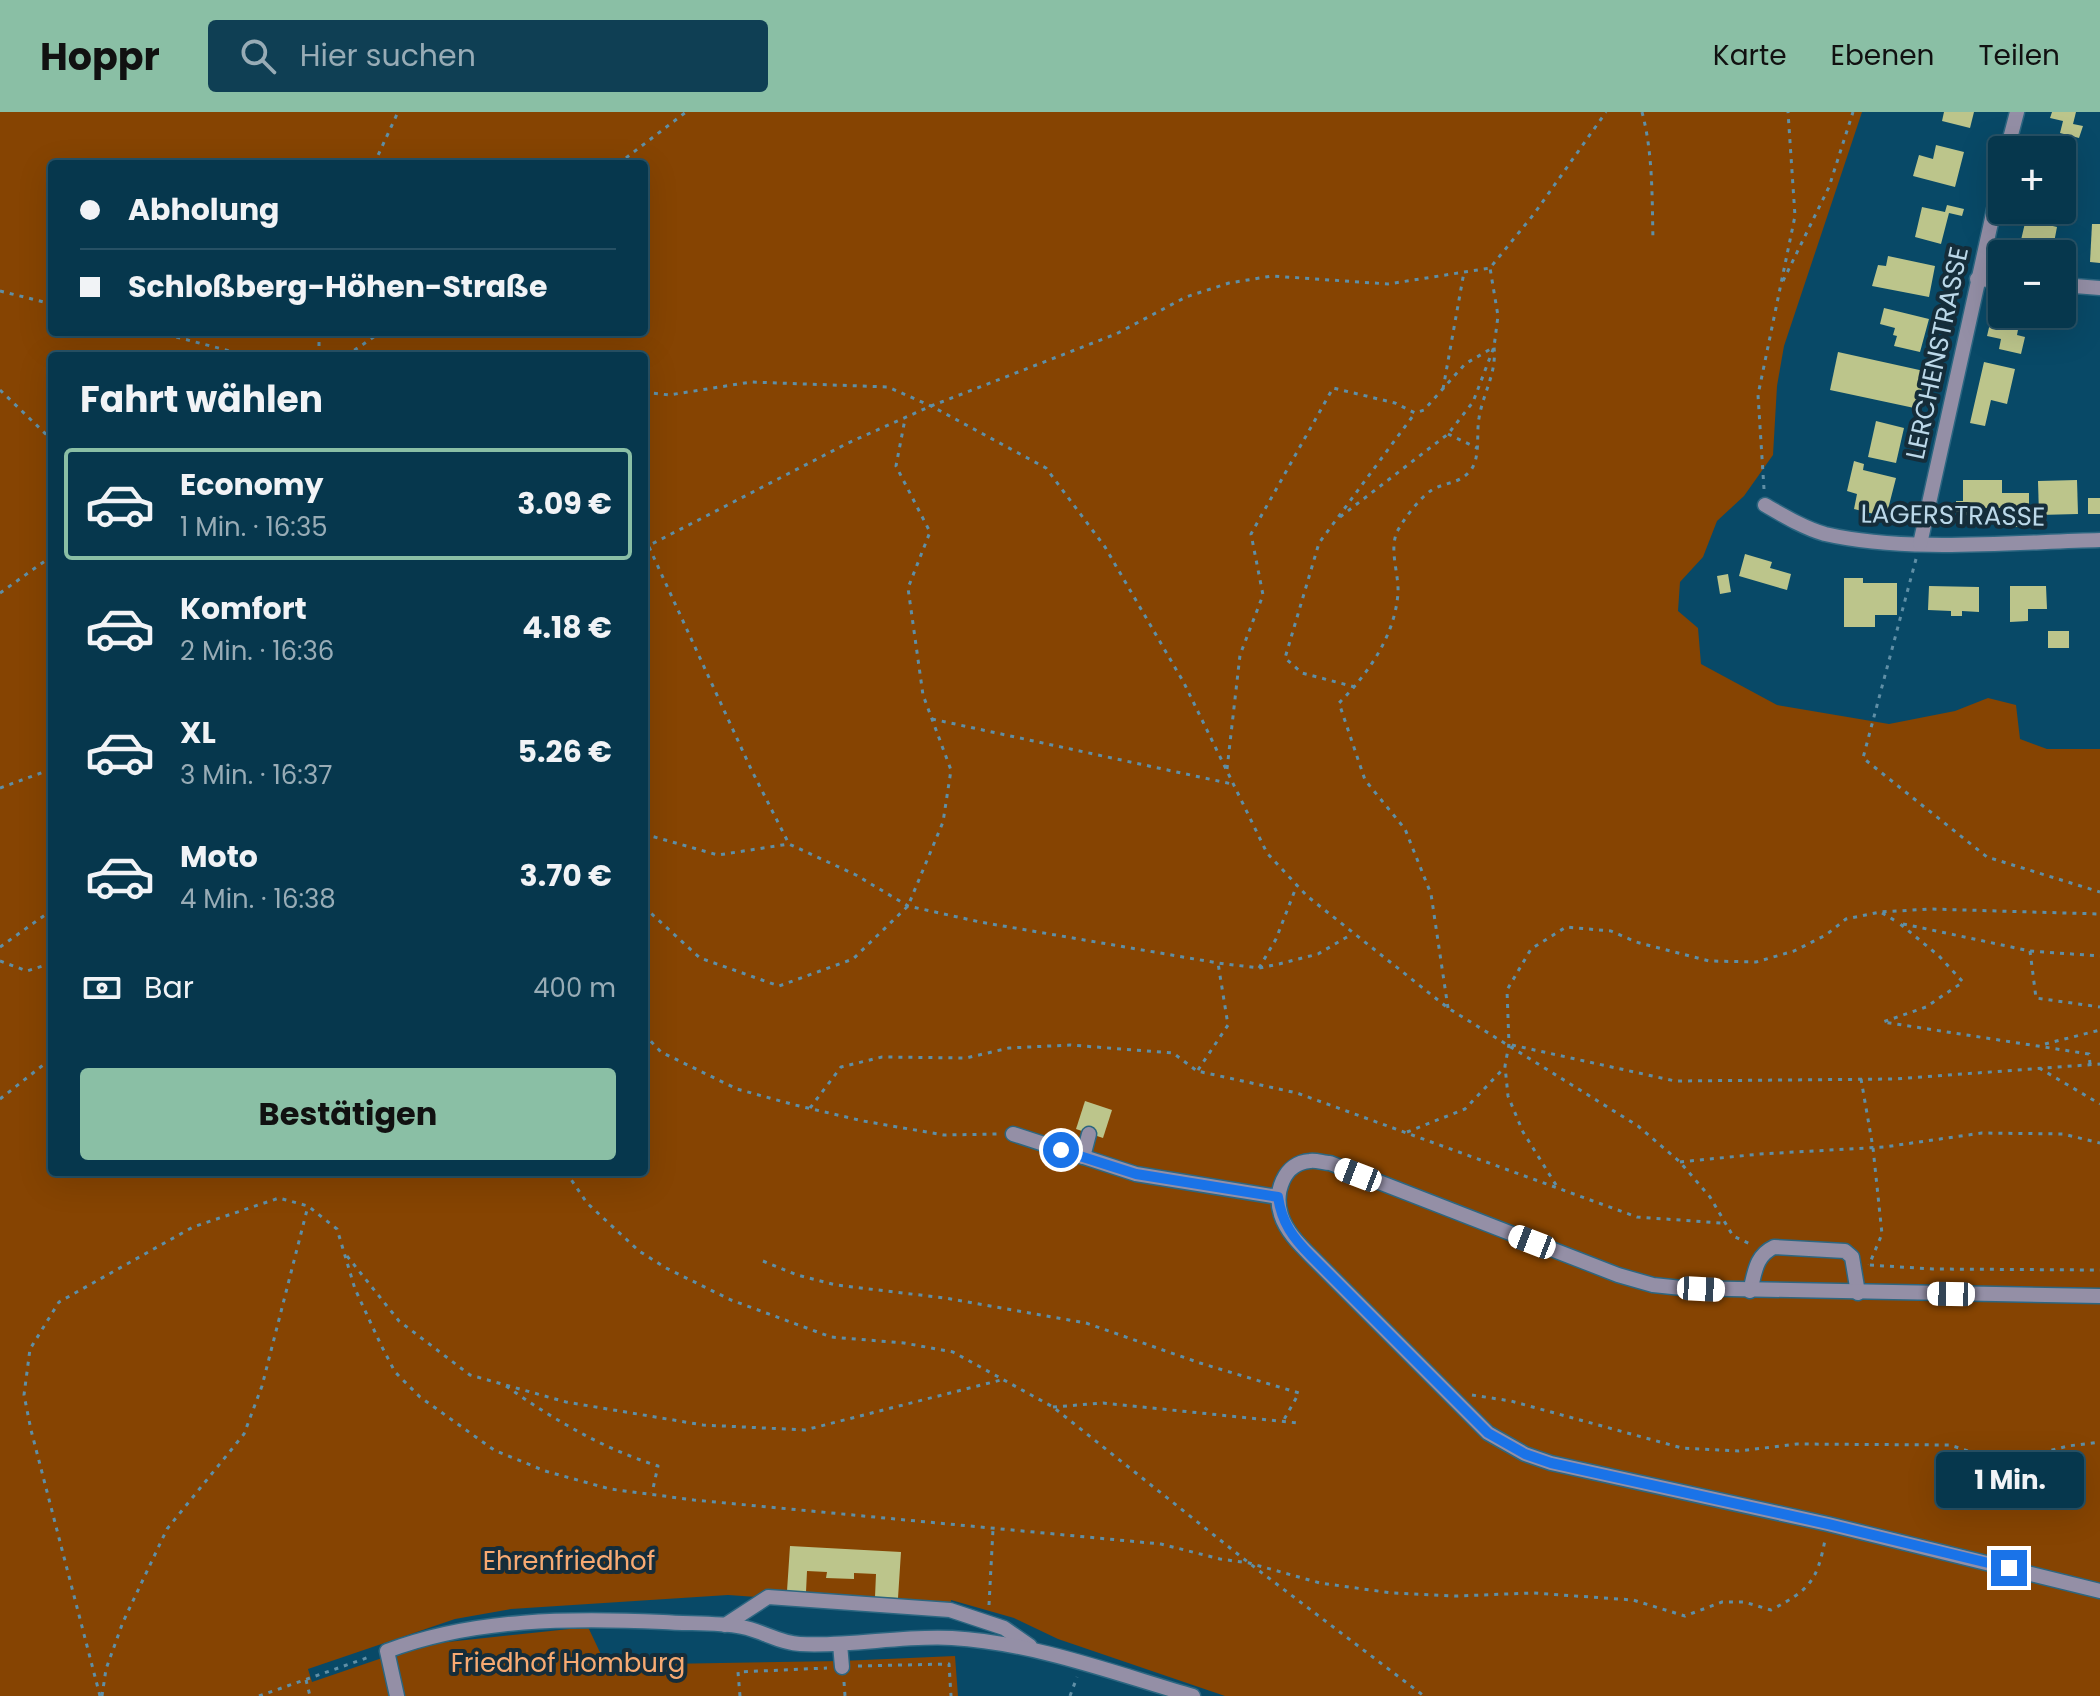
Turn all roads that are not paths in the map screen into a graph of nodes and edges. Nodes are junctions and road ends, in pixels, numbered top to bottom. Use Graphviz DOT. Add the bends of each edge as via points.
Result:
graph roads {
  1 [pos="2017,112"];
  2 [pos="2011,136"];
  3 [pos="1990,224"];
  4 [pos="1977,279"];
  5 [pos="1988,280"];
  6 [pos="2076,286"];
  7 [pos="2100,288"];
  8 [pos="1765,505"];
  9 [pos="2100,540"];
  10 [pos="1920,544"];
  11 [pos="1013,1134"];
  12 [pos="1089,1134"];
  13 [pos="1083,1157"];
  14 [pos="1278,1197"];
  15 [pos="1750,1291"];
  16 [pos="1858,1293"];
  17 [pos="2100,1296"];
  18 [pos="2100,1591"];
  19 [pos="725,1625"];
  20 [pos="840,1644"];
  21 [pos="1037,1650"];
  22 [pos="842,1667"];
  23 [pos="397,1696"];
  24 [pos="1193,1696"];
  1 -- 2 [label="street"];
  3 -- 4 [label="street, LERCHENSTRASSE"];
  4 -- 5 [label="street"];
  4 -- 10 [label="street, LERCHENSTRASSE"];
  6 -- 7 [label="street"];
  8 -- 10 [label="street, LAGERSTRASSE" via="1823,533"];
  9 -- 10 [label="street, LAGERSTRASSE"];
  11 -- 13 [label="street"];
  12 -- 13 [label="street"];
  13 -- 14 [label="street" via="1136,1174"];
  14 -- 15 [label="street" via="1281,1182 1294,1167 1309,1161 1330,1163 1636,1281"];
  14 -- 18 [label="street" via="1281,1217 1293,1238 1488,1433 1525,1454"];
  15 -- 16 [label="street"];
  15 -- 16 [label="street" via="1758,1260 1774,1247 1845,1251 1852,1257"];
  16 -- 17 [label="street"];
  19 -- 20 [label="street" via="779,1641"];
  19 -- 21 [label="street" via="768,1597 950,1610 1004,1628"];
  19 -- 23 [label="street" via="592,1619 508,1624 422,1638 387,1651"];
  20 -- 21 [label="street" via="949,1638"];
  20 -- 22 [label="street"];
  21 -- 24 [label="street"];
}
